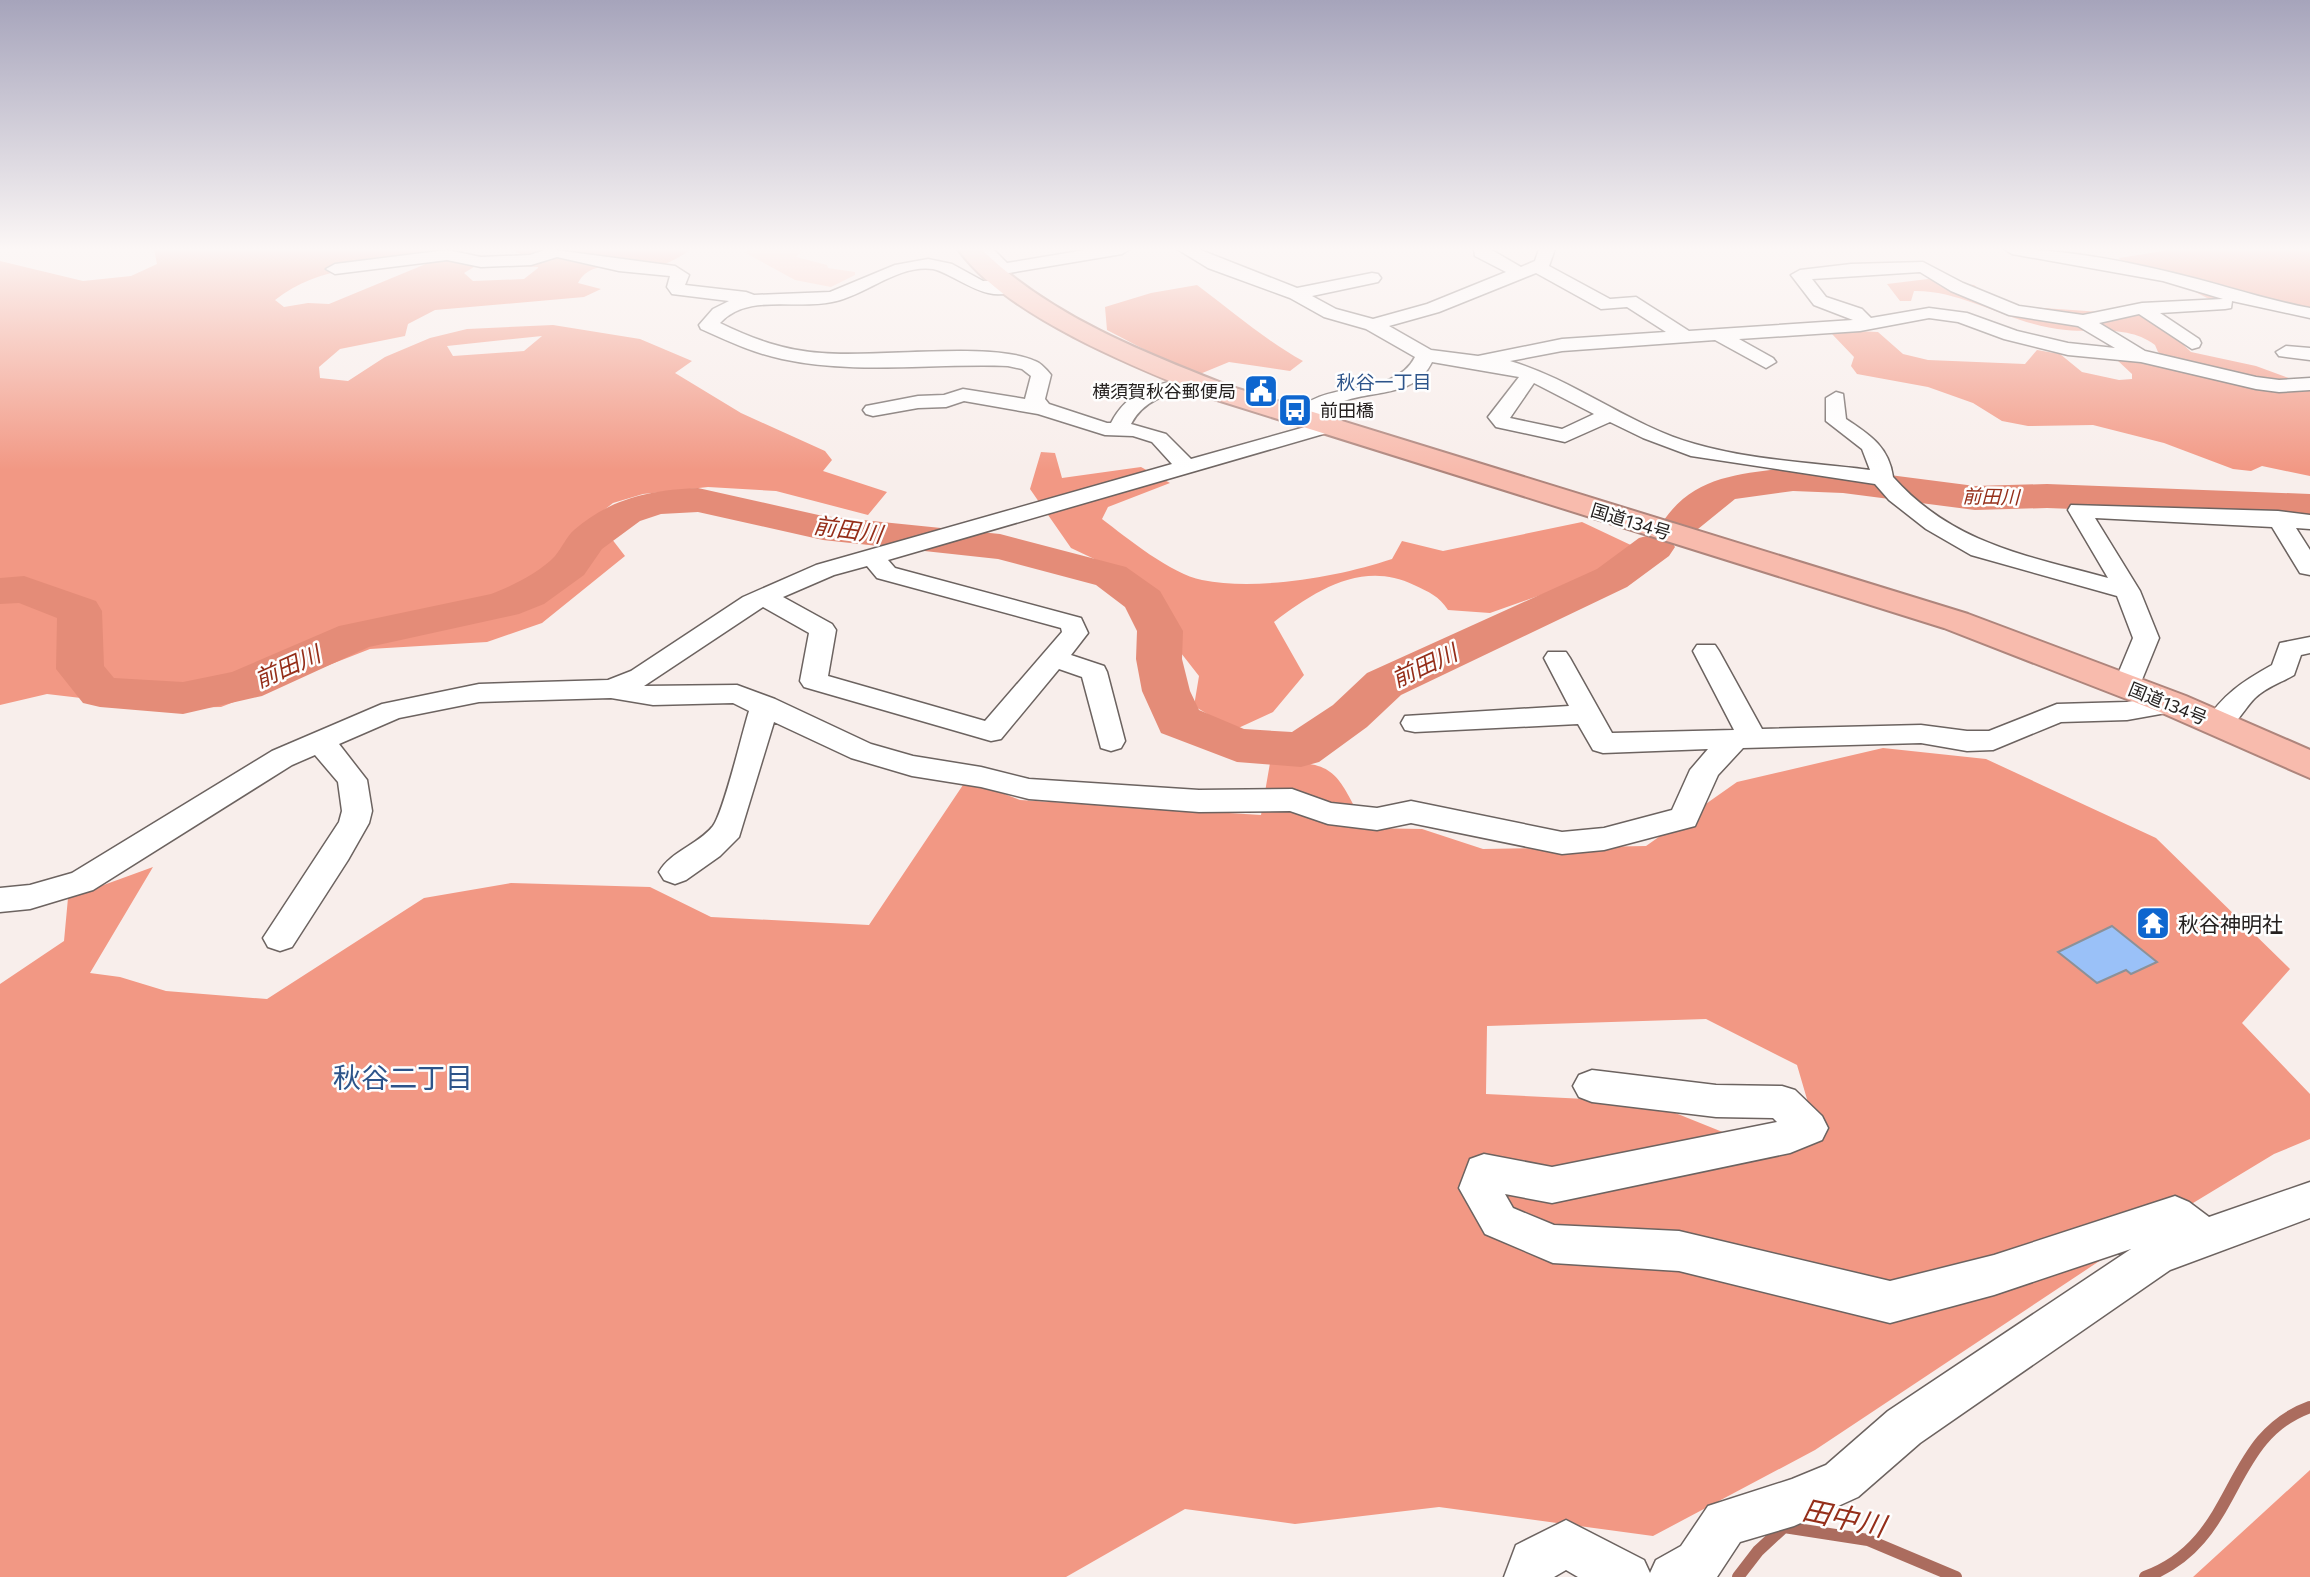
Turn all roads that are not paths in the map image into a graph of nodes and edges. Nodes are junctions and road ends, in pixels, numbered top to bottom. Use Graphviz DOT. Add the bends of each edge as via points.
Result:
graph roads {
  1 [pos="710,323"];
  2 [pos="1073,323"];
  3 [pos="1364,323"];
  4 [pos="1381,323"];
  5 [pos="1664,323"];
  6 [pos="1871,323"];
  7 [pos="1973,323"];
  8 [pos="2086,323"];
  9 [pos="2163,323"];
  10 [pos="1373,325"];
  11 [pos="1860,325"];
  12 [pos="1719,335"];
  13 [pos="1686,337"];
  14 [pos="2192,342"];
  15 [pos="2286,352"];
  16 [pos="2310,354"];
  17 [pos="1426,355"];
  18 [pos="2141,356"];
  19 [pos="1479,362"];
  20 [pos="1766,362"];
  21 [pos="1531,373"];
  22 [pos="1194,382"];
  23 [pos="2310,384"];
  24 [pos="1836,398"];
  25 [pos="1042,408"];
  26 [pos="873,410"];
  27 [pos="1609,414"];
  28 [pos="1316,421"];
  29 [pos="1118,429"];
  30 [pos="1186,466"];
  31 [pos="1882,478"];
  32 [pos="2278,518"];
  33 [pos="2310,522"];
  34 [pos="872,556"];
  35 [pos="2309,568"];
  36 [pos="2128,591"];
  37 [pos="764,597"];
  38 [pos="2310,645"];
  39 [pos="1706,650"];
  40 [pos="1557,657"];
  41 [pos="1054,658"];
  42 [pos="2127,686"];
  43 [pos="611,689"];
  44 [pos="2173,704"];
  45 [pos="765,705"];
  46 [pos="1586,714"];
  47 [pos="1415,723"];
  48 [pos="2218,724"];
  49 [pos="1744,739"];
  50 [pos="320,741"];
  51 [pos="1111,741"];
  52 [pos="2310,765"];
  53 [pos="675,872"];
  54 [pos="0,900"];
  55 [pos="280,938"];
  56 [pos="1592,1086"];
  57 [pos="2310,1200"];
  58 [pos="2204,1238"];
  59 [pos="1528,1577"];
  60 [pos="1628,1577"];
  61 [pos="1673,1577"];
  1 -- 25 [label="street" via="766,349 844,362 1008,360 1029,365 1041,375 1035,400"];
  2 -- 22 [label="highway, 国道134号"];
  3 -- 10 [label="street"];
  4 -- 10 [label="street"];
  5 -- 13 [label="street"];
  6 -- 11 [label="street"];
  7 -- 18 [label="street" via="2047,345"];
  8 -- 18 [label="street"];
  9 -- 14 [label="street"];
  10 -- 17 [label="street"];
  11 -- 12 [label="street"];
  12 -- 13 [label="street"];
  12 -- 20 [label="street"];
  13 -- 19 [label="street" via="1562,345"];
  15 -- 16 [label="street"];
  17 -- 19 [label="street"];
  17 -- 28 [label="street" via="1423,365 1384,388 1334,397"];
  18 -- 23 [label="street" via="2256,383"];
  19 -- 21 [label="street"];
  21 -- 27 [label="street"];
  21 -- 27 [label="street" via="1498,417 1503,423 1565,436"];
  22 -- 28 [label="highway, 国道134号"];
  22 -- 29 [label="street" via="1135,400"];
  24 -- 31 [label="street" via="1836,421 1870,445 1880,461"];
  25 -- 26 [label="street" via="963,395"];
  25 -- 29 [label="street"];
  27 -- 31 [label="street" via="1691,450"];
  28 -- 30 [label="street"];
  28 -- 42 [label="highway, 国道134号" via="1956,621"];
  29 -- 30 [label="street" via="1159,438"];
  30 -- 34 [label="street"];
  31 -- 36 [label="street" via="1934,524 1979,550"];
  32 -- 33 [label="street"];
  32 -- 35 [label="street"];
  32 -- 36 [label="street" via="2079,510"];
  34 -- 37 [label="street" via="825,570"];
  34 -- 41 [label="street" via="886,573 1072,623 1075,633"];
  36 -- 42 [label="street" via="2147,638"];
  37 -- 41 [label="street" via="823,630 814,681 991,732"];
  37 -- 43 [label="street" via="640,677"];
  38 -- 48 [label="street" via="2289,649 2285,669 2247,690"];
  39 -- 49 [label="street"];
  40 -- 46 [label="street"];
  41 -- 51 [label="street" via="1094,671"];
  42 -- 44 [label="highway, 国道134号"];
  43 -- 45 [label="street" via="653,696 737,694"];
  43 -- 50 [label="street" via="479,693 392,710"];
  44 -- 48 [label="highway, 国道134号"];
  44 -- 49 [label="street" via="2057,713 1993,740 1922,734"];
  45 -- 49 [label="street" via="861,751 1029,789 1199,801 1292,800 1328,813 1377,819 1411,812 1562,843 1604,839 1684,818 1705,770"];
  45 -- 53 [label="street" via="729,829"];
  46 -- 47 [label="street"];
  46 -- 49 [label="street" via="1603,743"];
  48 -- 52 [label="highway, 国道134号"];
  50 -- 54 [label="street" via="228,789 82,882 30,897"];
  50 -- 55 [label="street" via="352,780 358,811"];
  56 -- 58 [label="street" via="1716,1101 1782,1102 1809,1128 1790,1136 1552,1185 1484,1172 1479,1188 1499,1221 1553,1244 1679,1251 1890,1301 1994,1275 2175,1215"];
  57 -- 58 [label="street"];
  58 -- 61 [label="street" via="2157,1255 2031,1339 1904,1427 1842,1480 1794,1502 1726,1524 1698,1563"];
  59 -- 60 [label="street" via="1533,1562 1566,1544"];
}
